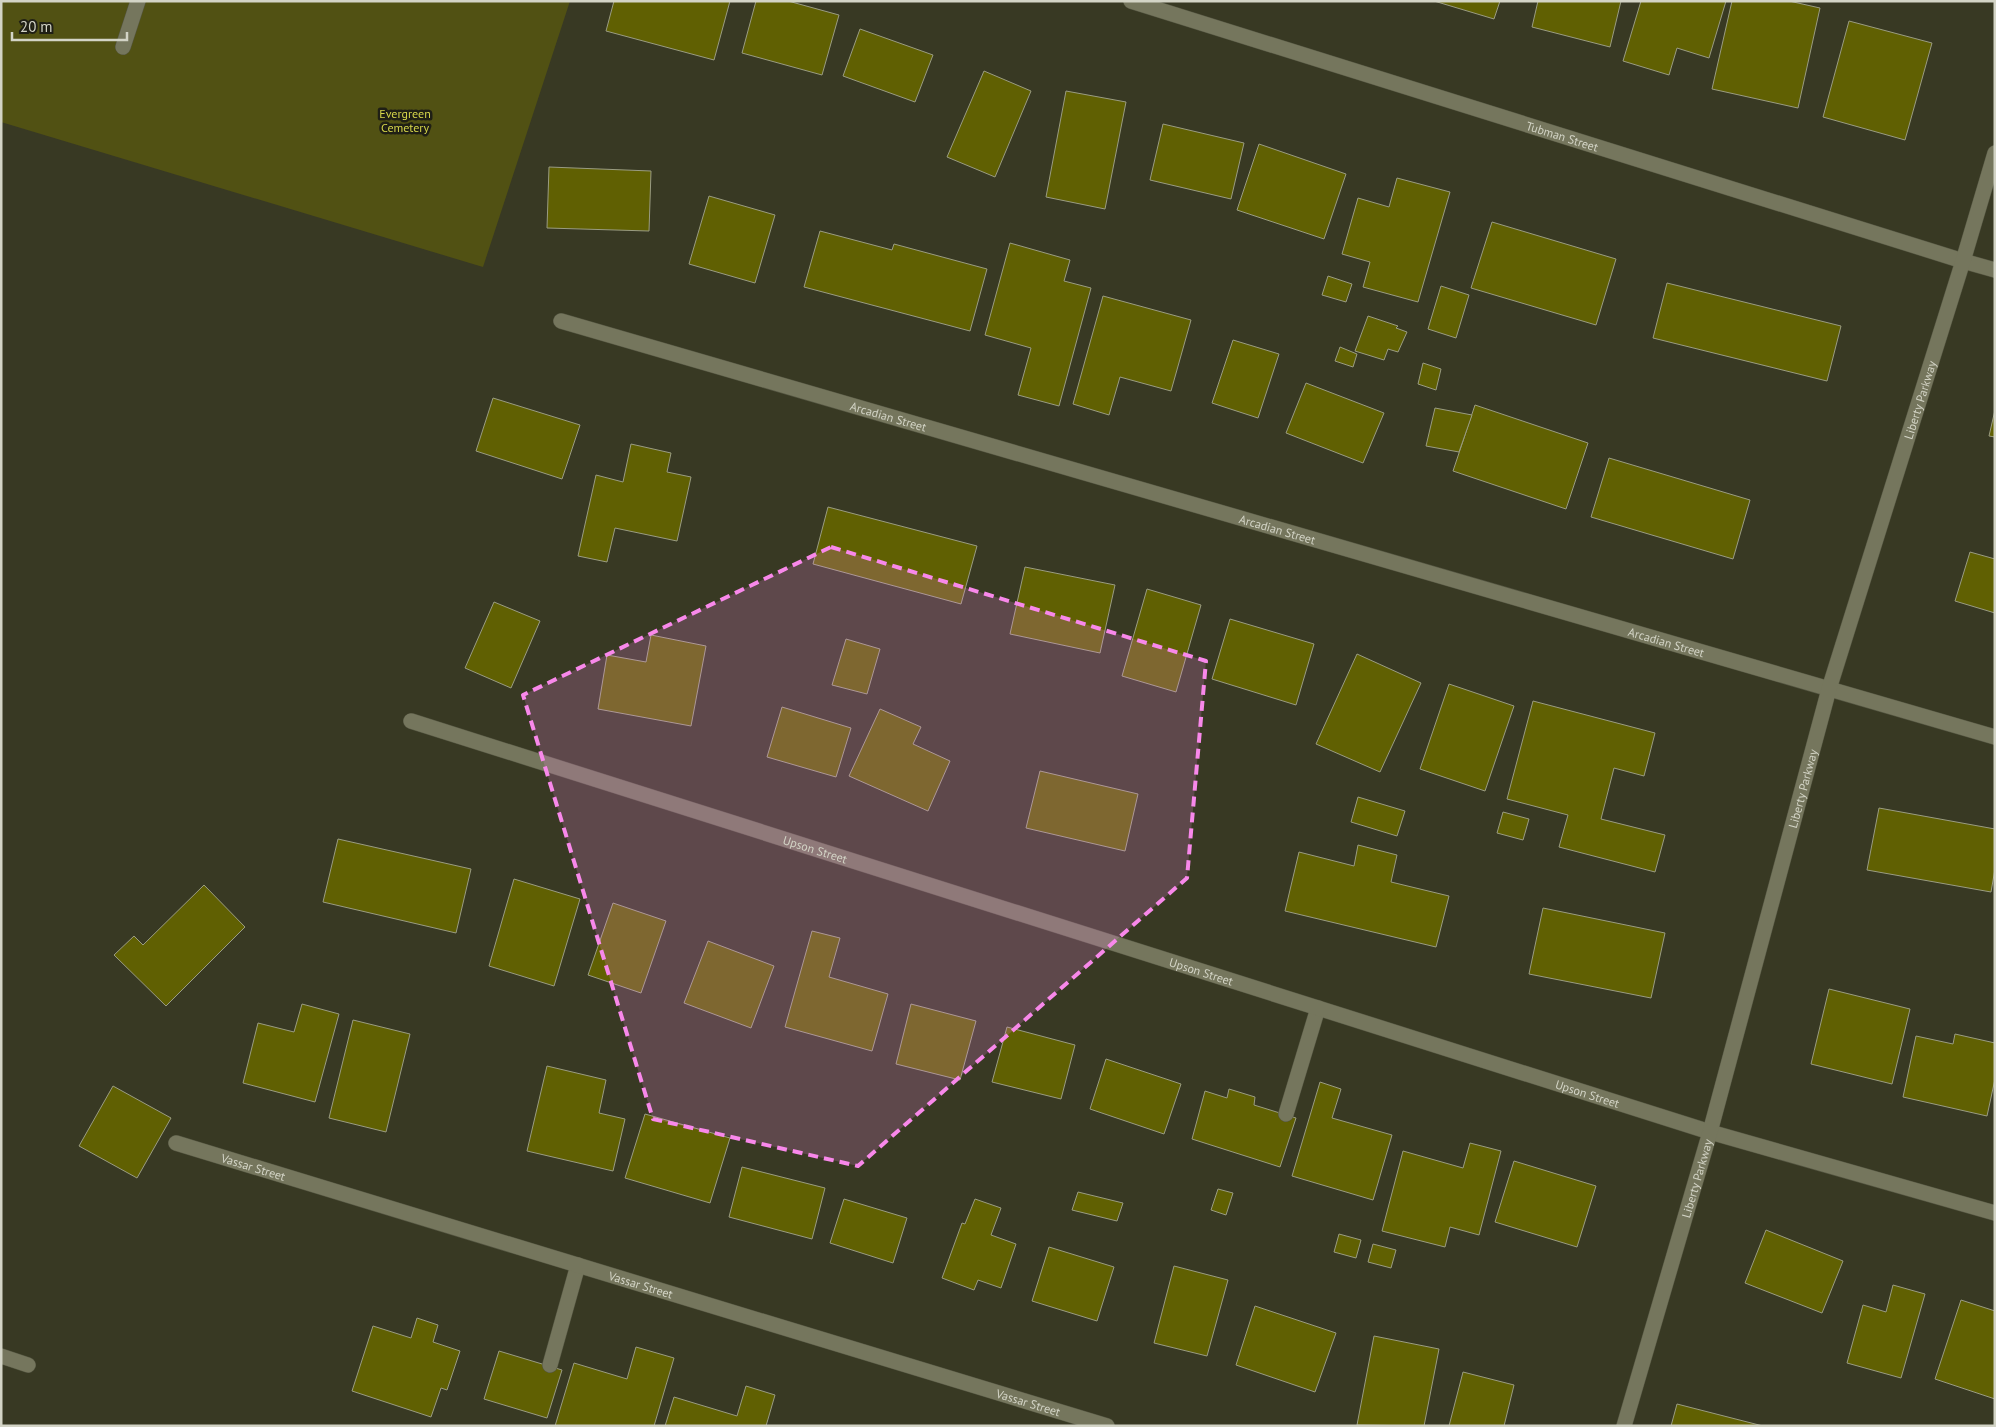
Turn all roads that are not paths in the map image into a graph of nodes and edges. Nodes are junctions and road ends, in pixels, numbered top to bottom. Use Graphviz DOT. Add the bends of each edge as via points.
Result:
graph roads {
  1 [pos="138,1"];
  2 [pos="1131,1"];
  3 [pos="123,47"];
  4 [pos="1995,153"];
  5 [pos="1963,262"];
  6 [pos="1995,270"];
  7 [pos="561,321"];
  8 [pos="1829,689"];
  9 [pos="411,721"];
  10 [pos="1995,737"];
  11 [pos="1318,1008"];
  12 [pos="1286,1114"];
  13 [pos="1710,1132"];
  14 [pos="176,1142"];
  15 [pos="1995,1213"];
  16 [pos="578,1265"];
  17 [pos="1,1356"];
  18 [pos="28,1365"];
  19 [pos="550,1365"];
  20 [pos="1107,1426"];
  21 [pos="1624,1426"];
  1 -- 3 [label="street"];
  2 -- 5 [label="street, Tubman Street"];
  4 -- 5 [label="street, Liberty Parkway"];
  5 -- 6 [label="street, Tubman Street"];
  5 -- 8 [label="street, Liberty Parkway"];
  7 -- 8 [label="street, Arcadian Street"];
  8 -- 10 [label="street, Arcadian Street"];
  8 -- 13 [label="street, Liberty Parkway"];
  9 -- 11 [label="street, Upson Street"];
  11 -- 12 [label="street"];
  11 -- 13 [label="street, Upson Street"];
  13 -- 15 [label="street, Upson Street"];
  13 -- 21 [label="street, Liberty Parkway"];
  14 -- 16 [label="street, Vassar Street"];
  16 -- 19 [label="street"];
  16 -- 20 [label="street, Vassar Street"];
  17 -- 18 [label="street"];
}
